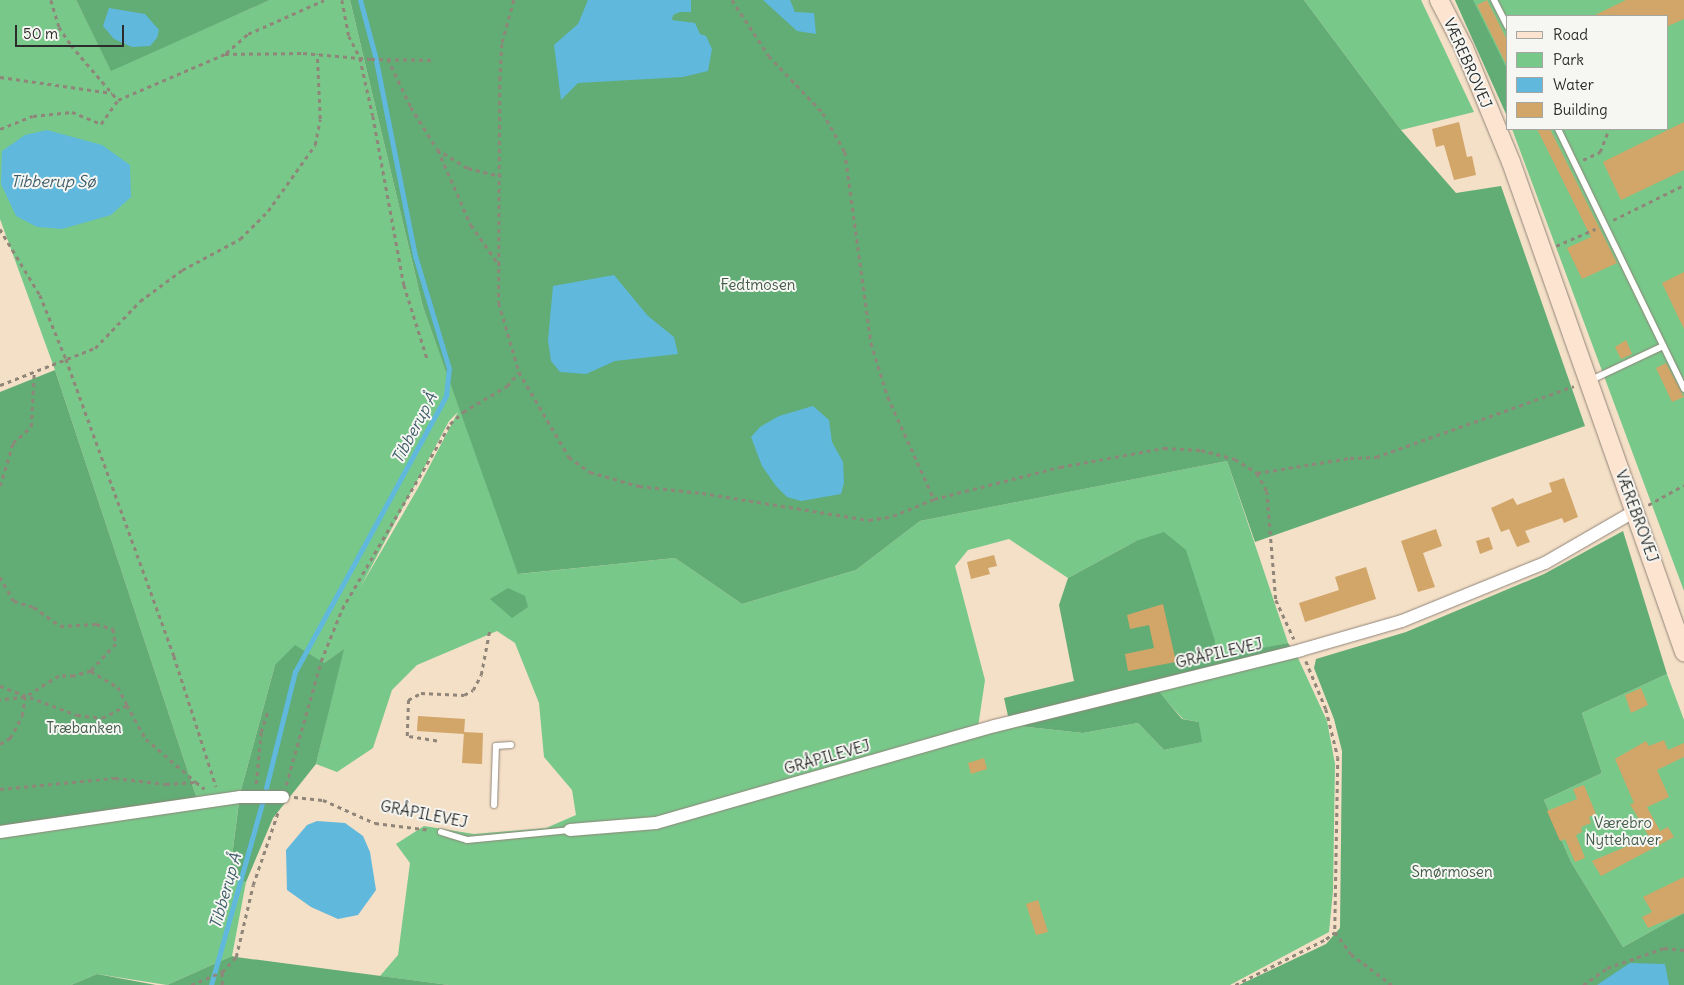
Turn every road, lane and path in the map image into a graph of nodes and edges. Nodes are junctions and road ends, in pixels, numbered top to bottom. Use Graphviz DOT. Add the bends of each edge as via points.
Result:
graph roads {
  1 [pos="51,0"];
  2 [pos="324,0"];
  3 [pos="342,0"];
  4 [pos="514,0"];
  5 [pos="732,0"];
  6 [pos="1439,0"];
  7 [pos="1494,0"];
  8 [pos="1506,23"];
  9 [pos="225,54"];
  10 [pos="317,54"];
  11 [pos="360,58"];
  12 [pos="388,59"];
  13 [pos="435,60"];
  14 [pos="0,77"];
  15 [pos="112,93"];
  16 [pos="118,100"];
  17 [pos="0,129"];
  18 [pos="1558,130"];
  19 [pos="1608,130"];
  20 [pos="437,149"];
  21 [pos="1574,164"];
  22 [pos="501,176"];
  23 [pos="1684,185"];
  24 [pos="1604,225"];
  25 [pos="0,229"];
  26 [pos="1544,252"];
  27 [pos="500,267"];
  28 [pos="1663,346"];
  29 [pos="427,358"];
  30 [pos="66,359"];
  31 [pos="34,372"];
  32 [pos="519,372"];
  33 [pos="1588,381"];
  34 [pos="0,385"];
  35 [pos="1684,389"];
  36 [pos="1257,473"];
  37 [pos="1684,485"];
  38 [pos="0,486"];
  39 [pos="934,499"];
  40 [pos="1635,511"];
  41 [pos="0,577"];
  42 [pos="490,628"];
  43 [pos="1301,650"];
  44 [pos="1684,652"];
  45 [pos="90,671"];
  46 [pos="0,686"];
  47 [pos="25,697"];
  48 [pos="0,700"];
  49 [pos="128,705"];
  50 [pos="268,711"];
  51 [pos="437,741"];
  52 [pos="0,744"];
  53 [pos="511,745"];
  54 [pos="196,782"];
  55 [pos="0,789"];
  56 [pos="255,797"];
  57 [pos="283,797"];
  58 [pos="221,800"];
  59 [pos="494,805"];
  60 [pos="570,830"];
  61 [pos="0,832"];
  62 [pos="442,832"];
  63 [pos="1335,932"];
  64 [pos="1684,950"];
  65 [pos="222,972"];
  66 [pos="191,985"];
  67 [pos="222,985"];
  68 [pos="1235,985"];
  69 [pos="1392,985"];
  70 [pos="1583,985"];
  1 -- 15 [label="path" via="63,33"];
  2 -- 9 [label="path" via="248,34"];
  3 -- 11 [label="path" via="349,36"];
  4 -- 22 [label="path" via="502,44"];
  5 -- 39 [label="path" via="769,56 823,113 845,152 871,343 888,397"];
  6 -- 26 [label="street, VÆREBROVEJ" via="1499,125"];
  7 -- 8 [label="lane"];
  9 -- 10 [label="path"];
  9 -- 16 [label="path"];
  10 -- 11 [label="path"];
  10 -- 30 [label="path" via="320,118 314,145 268,211 240,240 182,270 140,301 95,348"];
  11 -- 12 [label="path"];
  11 -- 29 [label="path" via="404,285"];
  12 -- 13 [label="path"];
  12 -- 20 [label="path" via="411,107"];
  14 -- 15 [label="path"];
  15 -- 16 [label="path"];
  16 -- 17 [label="path" via="101,124 72,112 33,116"];
  18 -- 21 [label="lane"];
  19 -- 21 [label="path" via="1600,152"];
  20 -- 22 [label="path" via="468,168"];
  20 -- 27 [label="path" via="471,225"];
  21 -- 24 [label="lane"];
  22 -- 27 [label="path"];
  23 -- 24 [label="path"];
  24 -- 26 [label="path"];
  24 -- 28 [label="lane"];
  25 -- 30 [label="path" via="40,295"];
  26 -- 33 [label="street, VÆREBROVEJ"];
  27 -- 32 [label="path" via="499,303"];
  28 -- 33 [label="lane"];
  28 -- 35 [label="lane"];
  30 -- 31 [label="path"];
  30 -- 58 [label="path" via="174,656"];
  31 -- 34 [label="path"];
  31 -- 38 [label="path" via="31,427 12,443"];
  32 -- 39 [label="path" via="555,439 568,457 590,472 639,486 869,520 893,516"];
  32 -- 57 [label="path" via="508,386 463,412 450,424 342,609 321,661"];
  33 -- 36 [label="path" via="1376,457"];
  33 -- 40 [label="street, VÆREBROVEJ"];
  36 -- 39 [label="path" via="1235,458 1201,450 1164,448 1060,467"];
  36 -- 43 [label="path" via="1270,505 1276,600"];
  37 -- 40 [label="path"];
  40 -- 43 [label="street, GRÅPILEVEJ" via="1537,566 1402,621"];
  40 -- 44 [label="street, VÆREBROVEJ"];
  41 -- 45 [label="path" via="14,601 34,607 60,626 96,624 113,629 116,644"];
  42 -- 51 [label="path" via="481,675 474,690 464,694 421,693 408,700 407,736"];
  43 -- 60 [label="street, GRÅPILEVEJ" via="995,726 656,823"];
  43 -- 63 [label="path" via="1326,708 1338,756"];
  45 -- 47 [label="path" via="59,676"];
  45 -- 49 [label="path" via="118,687"];
  46 -- 47 [label="path"];
  47 -- 48 [label="path"];
  47 -- 49 [label="path" via="77,715 102,718"];
  47 -- 52 [label="path" via="22,716 10,738"];
  49 -- 54 [label="path" via="146,739"];
  50 -- 56 [label="path" via="261,732"];
  53 -- 59 [label="lane" via="496,746"];
  54 -- 55 [label="path" via="166,784 115,778"];
  54 -- 58 [label="path"];
  56 -- 57 [label="street"];
  56 -- 58 [label="street"];
  57 -- 62 [label="path, GRÅPILEVEJ" via="323,800 375,823"];
  57 -- 65 [label="path" via="253,885 236,957"];
  58 -- 61 [label="street"];
  60 -- 62 [label="lane, GRÅPILEVEJ" via="467,840"];
  63 -- 68 [label="path"];
  63 -- 69 [label="path" via="1351,954"];
  64 -- 70 [label="path" via="1664,948 1607,968"];
  65 -- 66 [label="path"];
  65 -- 67 [label="path"];
}
